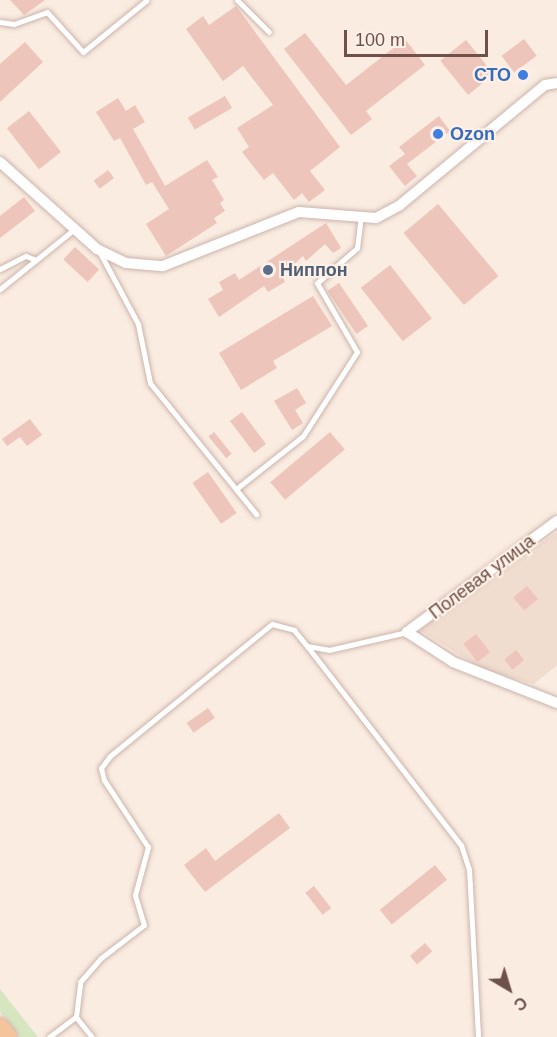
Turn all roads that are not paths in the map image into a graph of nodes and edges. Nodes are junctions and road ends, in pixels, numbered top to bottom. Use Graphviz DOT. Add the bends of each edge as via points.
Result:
graph roads {
  1 [pos="147,0"];
  2 [pos="237,0"];
  3 [pos="0,22"];
  4 [pos="269,32"];
  5 [pos="557,83"];
  6 [pos="0,162"];
  7 [pos="361,218"];
  8 [pos="73,230"];
  9 [pos="98,249"];
  10 [pos="36,260"];
  11 [pos="0,269"];
  12 [pos="0,289"];
  13 [pos="236,489"];
  14 [pos="256,514"];
  15 [pos="557,521"];
  16 [pos="407,633"];
  17 [pos="307,646"];
  18 [pos="557,703"];
  19 [pos="76,1017"];
  20 [pos="0,1018"];
  21 [pos="0,1026"];
  22 [pos="9,1037"];
  23 [pos="18,1037"];
  24 [pos="49,1037"];
  25 [pos="92,1037"];
  26 [pos="478,1037"];
  1 -- 3 [label="lane" via="83,51 46,12 14,24"];
  2 -- 4 [label="lane"];
  5 -- 7 [label="street" via="545,85 400,205 376,218"];
  6 -- 8 [label="street"];
  7 -- 9 [label="street" via="318,210 298,212 163,266 126,263"];
  7 -- 13 [label="lane" via="357,248 317,283 357,352 303,436"];
  8 -- 9 [label="street"];
  8 -- 10 [label="lane"];
  9 -- 13 [label="lane" via="138,324 150,383"];
  10 -- 11 [label="lane" via="26,256"];
  10 -- 12 [label="lane"];
  13 -- 14 [label="lane"];
  15 -- 16 [label="street, Полевая улица"];
  16 -- 17 [label="lane" via="329,650"];
  16 -- 18 [label="street" via="453,662"];
  17 -- 19 [label="lane" via="294,630 272,624 101,768 104,780 146,839 147,854 135,895 144,925 101,958 80,982"];
  17 -- 26 [label="lane" via="461,845 469,869"];
  19 -- 24 [label="lane"];
  19 -- 25 [label="lane"];
  20 -- 23 [label="lane"];
  21 -- 22 [label="main road"];
}
